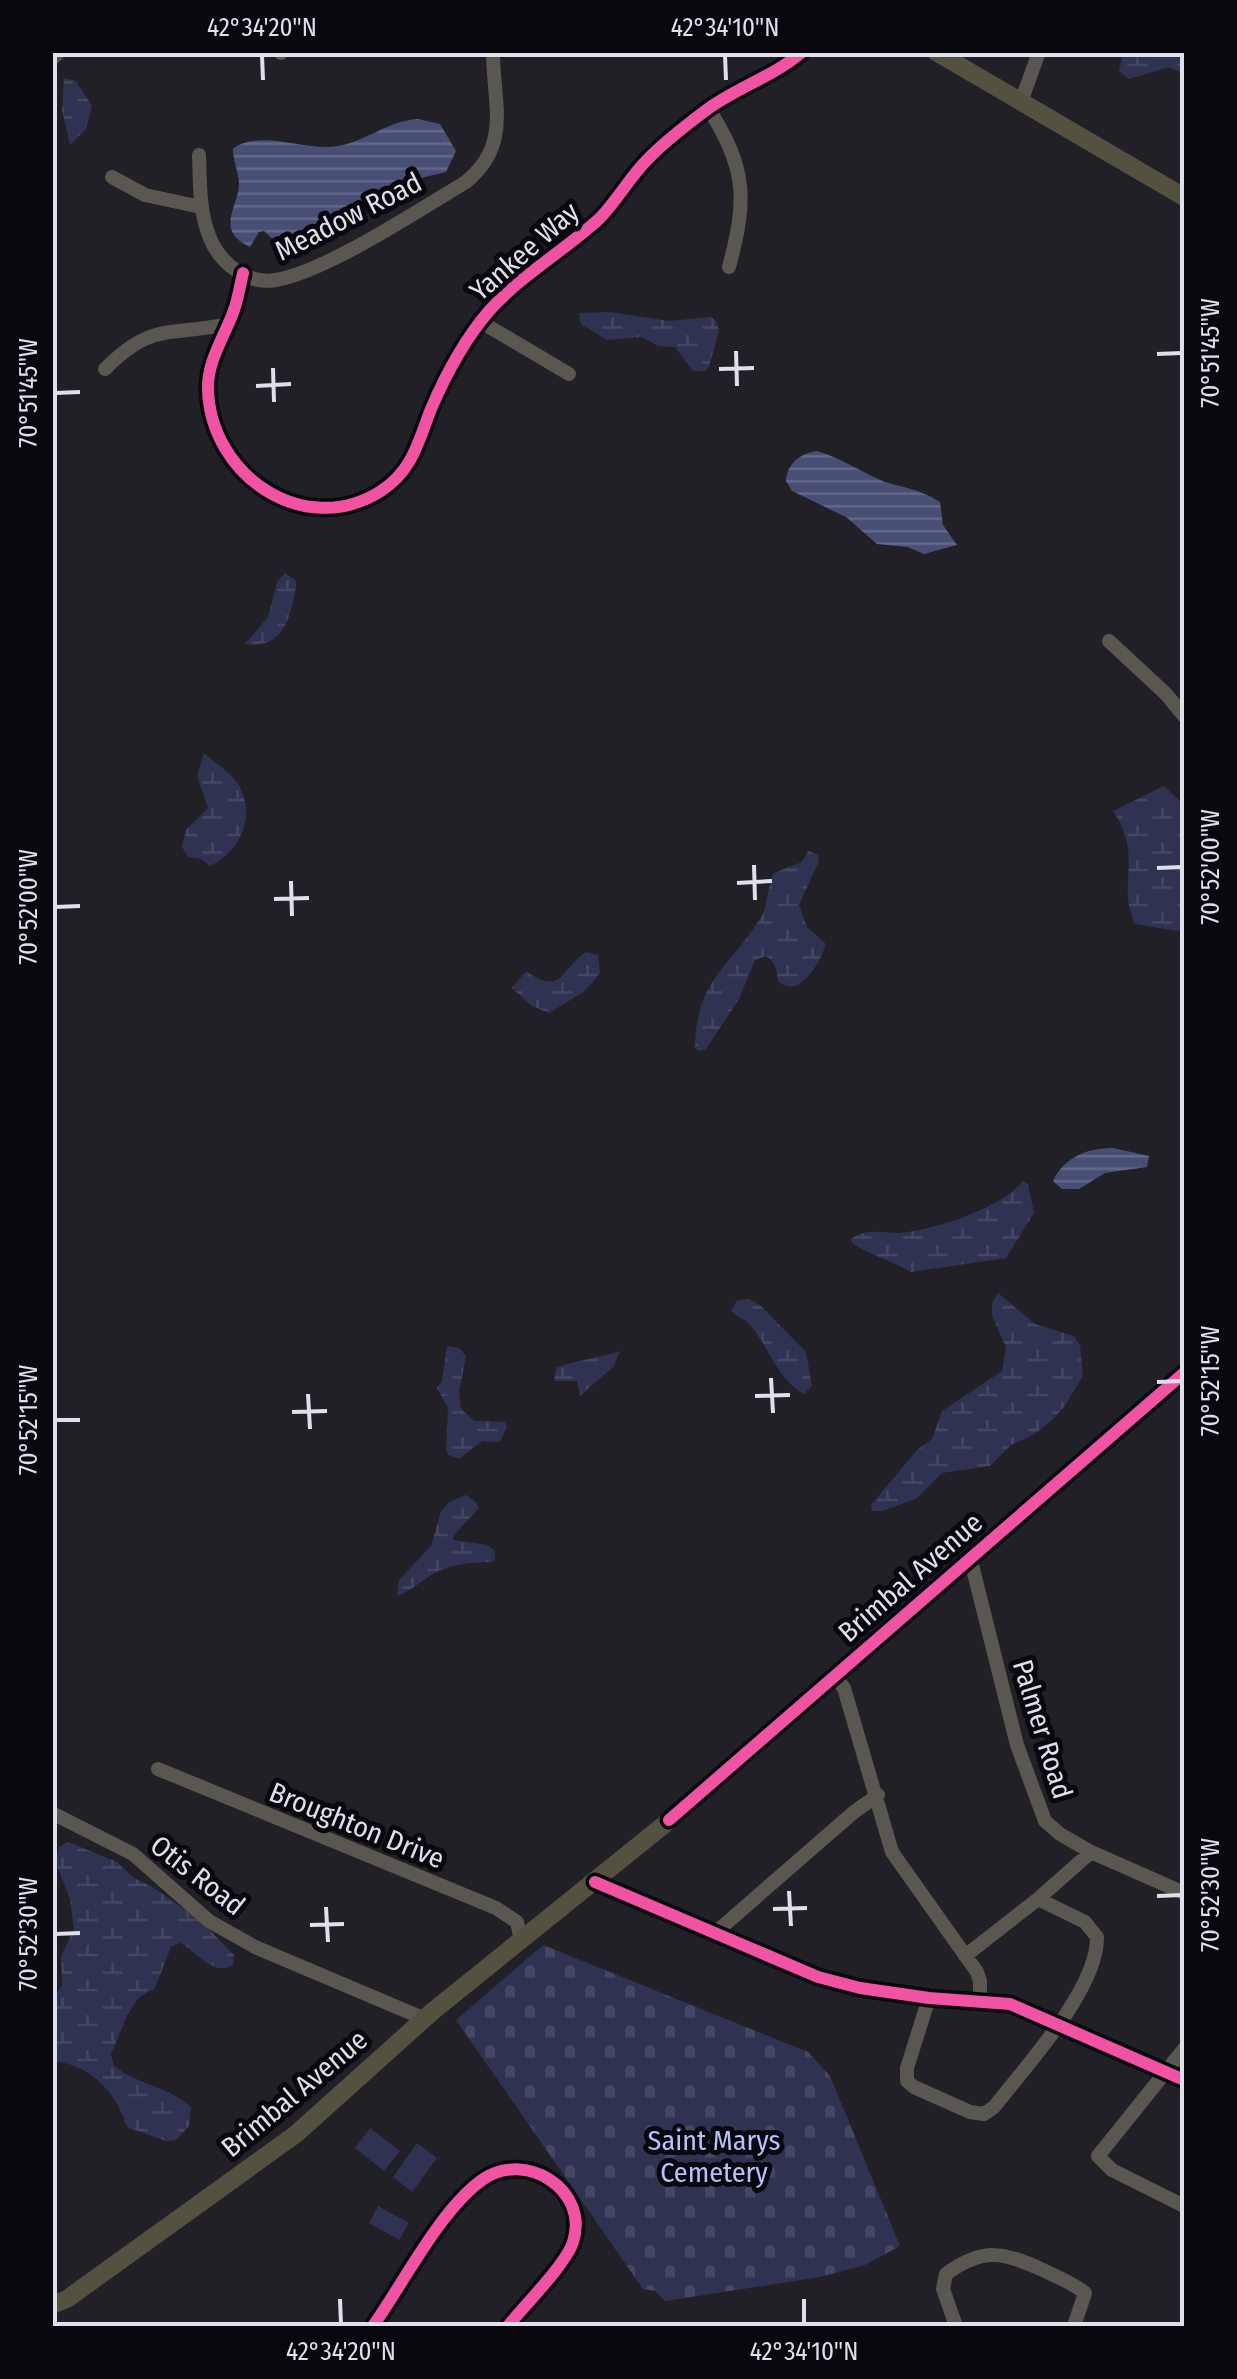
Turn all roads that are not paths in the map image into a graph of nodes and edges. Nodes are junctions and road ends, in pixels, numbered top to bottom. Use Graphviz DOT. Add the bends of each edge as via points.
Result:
graph roads {
  1 [pos="493,52"];
  2 [pos="802,52"];
  3 [pos="936,52"];
  4 [pos="1039,52"];
  5 [pos="1021,102"];
  6 [pos="708,108"];
  7 [pos="199,154"];
  8 [pos="112,177"];
  9 [pos="1184,196"];
  10 [pos="201,207"];
  11 [pos="729,266"];
  12 [pos="242,274"];
  13 [pos="481,322"];
  14 [pos="228,324"];
  15 [pos="104,369"];
  16 [pos="568,374"];
  17 [pos="1109,641"];
  18 [pos="1184,716"];
  19 [pos="1184,1373"];
  20 [pos="970,1557"];
  21 [pos="834,1676"];
  22 [pos="158,1768"];
  23 [pos="878,1796"];
  24 [pos="52,1813"];
  25 [pos="1091,1852"];
  26 [pos="595,1882"];
  27 [pos="1184,1893"];
  28 [pos="1038,1898"];
  29 [pos="715,1933"];
  30 [pos="521,1940"];
  31 [pos="965,1956"];
  32 [pos="929,1998"];
  33 [pos="980,2000"];
  34 [pos="426,2019"];
  35 [pos="1060,2024"];
  36 [pos="1184,2049"];
  37 [pos="1166,2072"];
  38 [pos="1184,2080"];
  39 [pos="1184,2206"];
  40 [pos="60,2302"];
  41 [pos="52,2318"];
  42 [pos="374,2326"];
  43 [pos="508,2326"];
  44 [pos="956,2326"];
  45 [pos="1074,2326"];
  1 -- 12 [label="street, Meadow Road" via="497,139 480,171 328,260 273,281"];
  2 -- 6 [label="street, Yankee Way"];
  3 -- 5 [label="main road"];
  4 -- 5 [label="street"];
  5 -- 9 [label="main road"];
  6 -- 11 [label="street" via="738,174 742,218"];
  6 -- 13 [label="street, Yankee Way" via="646,160 593,224 506,293"];
  7 -- 10 [label="street, Meadow Road"];
  8 -- 10 [label="street" via="145,196"];
  10 -- 12 [label="street, Meadow Road" via="220,256"];
  12 -- 14 [label="street, Yankee Way"];
  13 -- 14 [label="street, Yankee Way" via="449,370 411,463 380,492 345,504 301,506 278,500 240,470 214,422 208,389"];
  13 -- 16 [label="street"];
  14 -- 15 [label="street" via="158,332"];
  17 -- 18 [label="street"];
  19 -- 20 [label="main road, Brimbal Avenue"];
  20 -- 21 [label="main road, Brimbal Avenue"];
  20 -- 25 [label="street, Palmer Road" via="1035,1799 1045,1821"];
  21 -- 23 [label="street" via="844,1688"];
  21 -- 26 [label="main road, Brimbal Avenue"];
  22 -- 30 [label="street, Broughton Drive" via="496,1908 517,1922"];
  23 -- 29 [label="street"];
  23 -- 31 [label="street" via="892,1852"];
  24 -- 34 [label="street, Otis Road" via="132,1854 209,1921 255,1947"];
  25 -- 27 [label="street, Palmer Road"];
  25 -- 28 [label="street"];
  26 -- 29 [label="street"];
  26 -- 30 [label="main road, Brimbal Avenue"];
  28 -- 31 [label="street"];
  28 -- 35 [label="street" via="1085,1922 1097,1937"];
  29 -- 32 [label="street" via="838,1984"];
  30 -- 34 [label="main road, Brimbal Avenue"];
  31 -- 33 [label="street" via="979,1978"];
  32 -- 33 [label="street"];
  32 -- 35 [label="street" via="906,2078 976,2114 994,2107"];
  33 -- 35 [label="street"];
  34 -- 40 [label="main road, Brimbal Avenue" via="296,2134"];
  35 -- 37 [label="street"];
  36 -- 37 [label="street"];
  37 -- 38 [label="street"];
  37 -- 39 [label="street" via="1098,2156 1112,2170"];
  40 -- 41 [label="main road, Brimbal Avenue"];
  42 -- 43 [label="street" via="450,2214 484,2178 538,2171 569,2196 575,2219 571,2248"];
  44 -- 45 [label="street" via="943,2289 946,2274 999,2253 1086,2293"];
}
